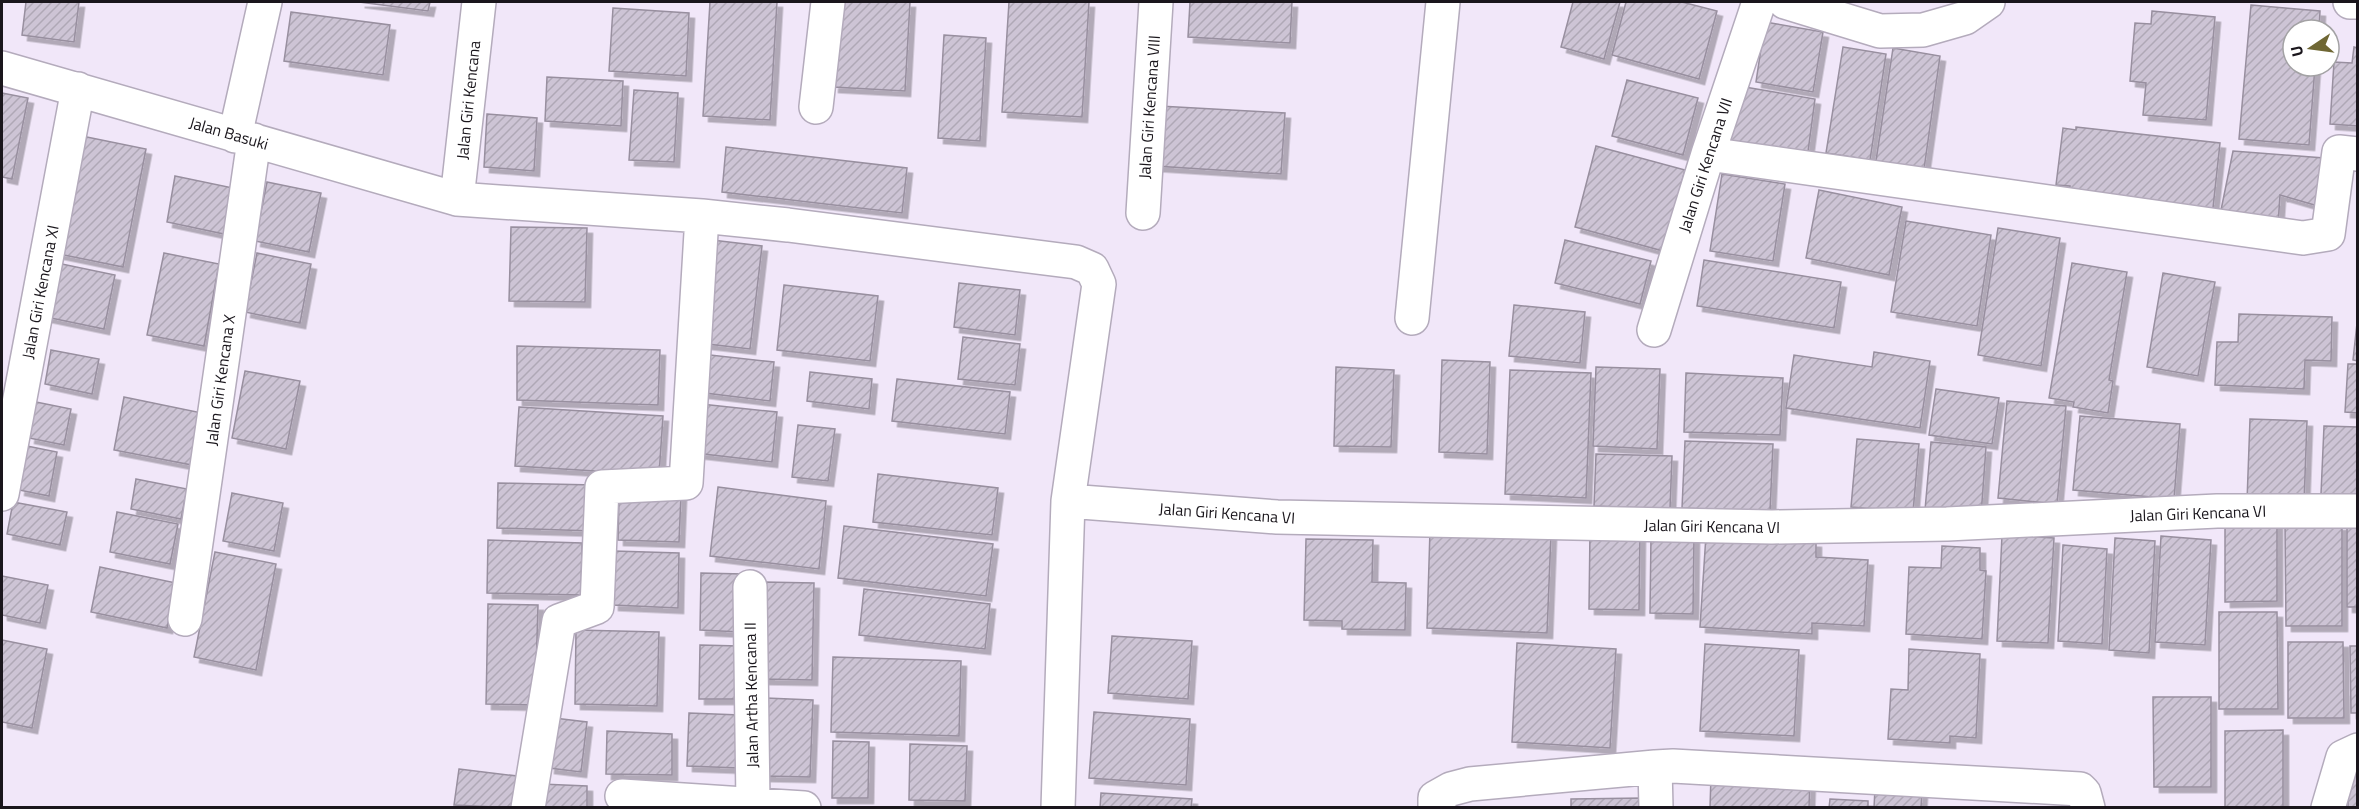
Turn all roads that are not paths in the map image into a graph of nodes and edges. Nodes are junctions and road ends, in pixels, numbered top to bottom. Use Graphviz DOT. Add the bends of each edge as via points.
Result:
graph roads {
  1 [pos="265,2"];
  2 [pos="479,2"];
  3 [pos="828,2"];
  4 [pos="1156,2"];
  5 [pos="1443,2"];
  6 [pos="1759,2"];
  7 [pos="1785,2"];
  8 [pos="1988,2"];
  9 [pos="2350,2"];
  10 [pos="2358,2"];
  11 [pos="2,68"];
  12 [pos="78,89"];
  13 [pos="816,107"];
  14 [pos="244,138"];
  15 [pos="1708,154"];
  16 [pos="2358,154"];
  17 [pos="457,199"];
  18 [pos="1143,213"];
  19 [pos="702,216"];
  20 [pos="1412,318"];
  21 [pos="1654,330"];
  22 [pos="2,494"];
  23 [pos="1068,501"];
  24 [pos="2358,511"];
  25 [pos="750,587"];
  26 [pos="185,619"];
  27 [pos="2358,750"];
  28 [pos="1655,767"];
  29 [pos="622,796"];
  30 [pos="2084,798"];
  31 [pos="753,803"];
  32 [pos="528,807"];
  33 [pos="804,807"];
  34 [pos="1058,807"];
  35 [pos="1435,807"];
  36 [pos="1656,807"];
  37 [pos="2328,807"];
  1 -- 14 [label="street, Jalan Giri Kencana X"];
  2 -- 17 [label="street, Jalan Giri Kencana"];
  3 -- 13 [label="street"];
  4 -- 18 [label="street, Jalan Giri Kencana VIII"];
  5 -- 20 [label="street"];
  6 -- 15 [label="street, Jalan Giri Kencana VII"];
  7 -- 8 [label="street" via="1880,31 1923,30 1965,18"];
  9 -- 10 [label="street"];
  11 -- 12 [label="street, Jalan Basuki"];
  12 -- 14 [label="street, Jalan Basuki"];
  12 -- 22 [label="street, Jalan Giri Kencana XI"];
  14 -- 17 [label="street, Jalan Basuki"];
  14 -- 26 [label="street, Jalan Giri Kencana X"];
  15 -- 16 [label="street" via="2303,238 2328,234 2339,152"];
  15 -- 21 [label="street, Jalan Giri Kencana VII"];
  17 -- 19 [label="street, Jalan Basuki"];
  19 -- 23 [label="street, Jalan Basuki" via="1076,262 1092,269 1099,284"];
  19 -- 32 [label="street" via="686,483 602,487 597,607 559,621"];
  23 -- 24 [label="street, Jalan Giri Kencana VI" via="1277,517 1772,527 1947,524 2217,511"];
  23 -- 34 [label="street, Jalan Basuki"];
  25 -- 31 [label="street, Jalan Artha Kencana II"];
  27 -- 37 [label="street" via="2343,757"];
  28 -- 30 [label="street"];
  28 -- 35 [label="street" via="1470,784 1435,798"];
  28 -- 36 [label="street"];
  29 -- 31 [label="street"];
  31 -- 33 [label="street"];
}
